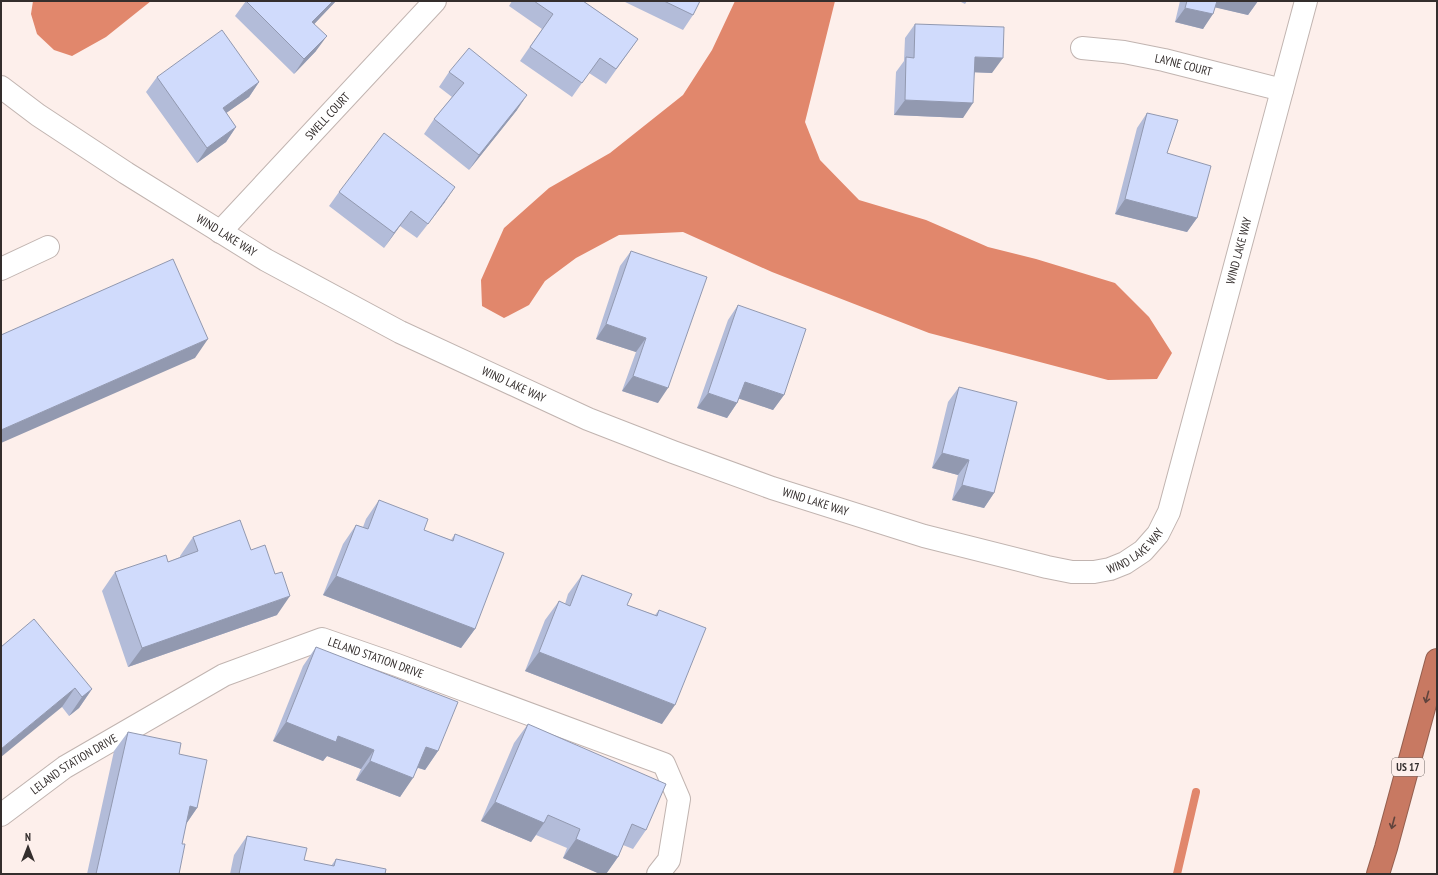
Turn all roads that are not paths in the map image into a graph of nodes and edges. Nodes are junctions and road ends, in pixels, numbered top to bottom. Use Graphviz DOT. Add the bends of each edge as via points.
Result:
graph roads {
  1 [pos="435,1"];
  2 [pos="1306,1"];
  3 [pos="1082,48"];
  4 [pos="1,87"];
  5 [pos="1282,90"];
  6 [pos="220,232"];
  7 [pos="48,248"];
  8 [pos="1,270"];
  9 [pos="1437,660"];
  10 [pos="1,815"];
  11 [pos="658,874"];
  12 [pos="1378,874"];
  1 -- 6 [label="street, SWELL COURT"];
  2 -- 5 [label="street, WIND LAKE WAY"];
  3 -- 5 [label="street, LAYNE COURT" via="1124,52 1164,60"];
  4 -- 6 [label="street, WIND LAKE WAY" via="50,123"];
  5 -- 6 [label="street, WIND LAKE WAY" via="1169,512 1158,534 1143,550 1120,565 1094,572 1072,572 1047,567 924,536 772,488 588,419 400,332 266,260"];
  7 -- 8 [label="street"];
  9 -- 12 [label="highway, US 17, one-way"];
  10 -- 11 [label="street, LELAND STATION DRIVE" via="65,767 224,675 322,639 664,764 679,799 668,860"];
}
